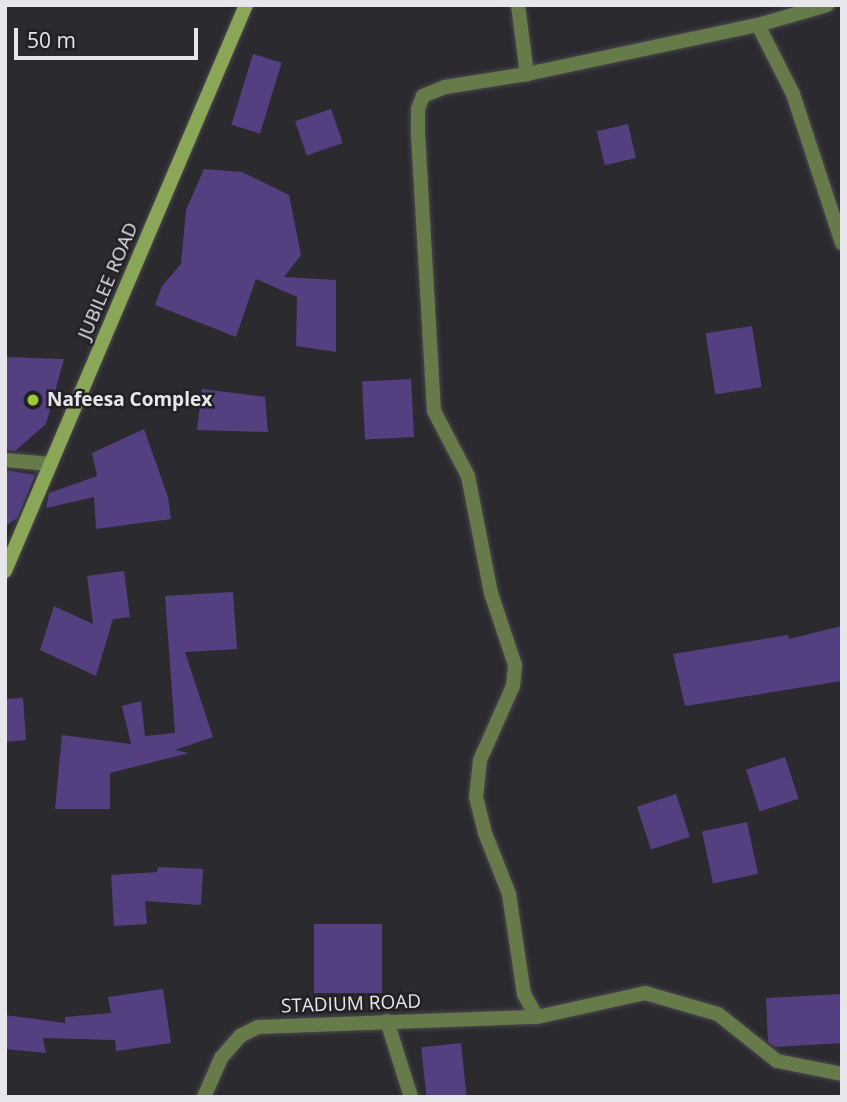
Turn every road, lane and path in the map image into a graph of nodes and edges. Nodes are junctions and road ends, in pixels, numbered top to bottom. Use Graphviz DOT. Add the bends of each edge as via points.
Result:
graph roads {
  1 [pos="246,5"];
  2 [pos="518,5"];
  3 [pos="827,5"];
  4 [pos="758,25"];
  5 [pos="527,74"];
  6 [pos="842,243"];
  7 [pos="5,460"];
  8 [pos="51,464"];
  9 [pos="5,571"];
  10 [pos="537,1017"];
  11 [pos="387,1021"];
  12 [pos="842,1074"];
  13 [pos="204,1097"];
  14 [pos="411,1097"];
  1 -- 8 [label="main road, JUBILEE ROAD"];
  2 -- 5 [label="street"];
  3 -- 4 [label="street"];
  4 -- 5 [label="street"];
  4 -- 6 [label="street" via="793,94"];
  5 -- 10 [label="street" via="445,87 424,96 418,109 418,134 434,411 468,476 491,593 515,665 513,686 480,760 476,797 509,894 524,994"];
  7 -- 8 [label="street"];
  8 -- 9 [label="main road, JUBILEE ROAD"];
  10 -- 11 [label="street, STADIUM ROAD"];
  10 -- 12 [label="street, STADIUM ROAD" via="645,993 718,1014 777,1062"];
  11 -- 13 [label="street, STADIUM ROAD" via="258,1027 240,1036 220,1058"];
  11 -- 14 [label="street"];
}
